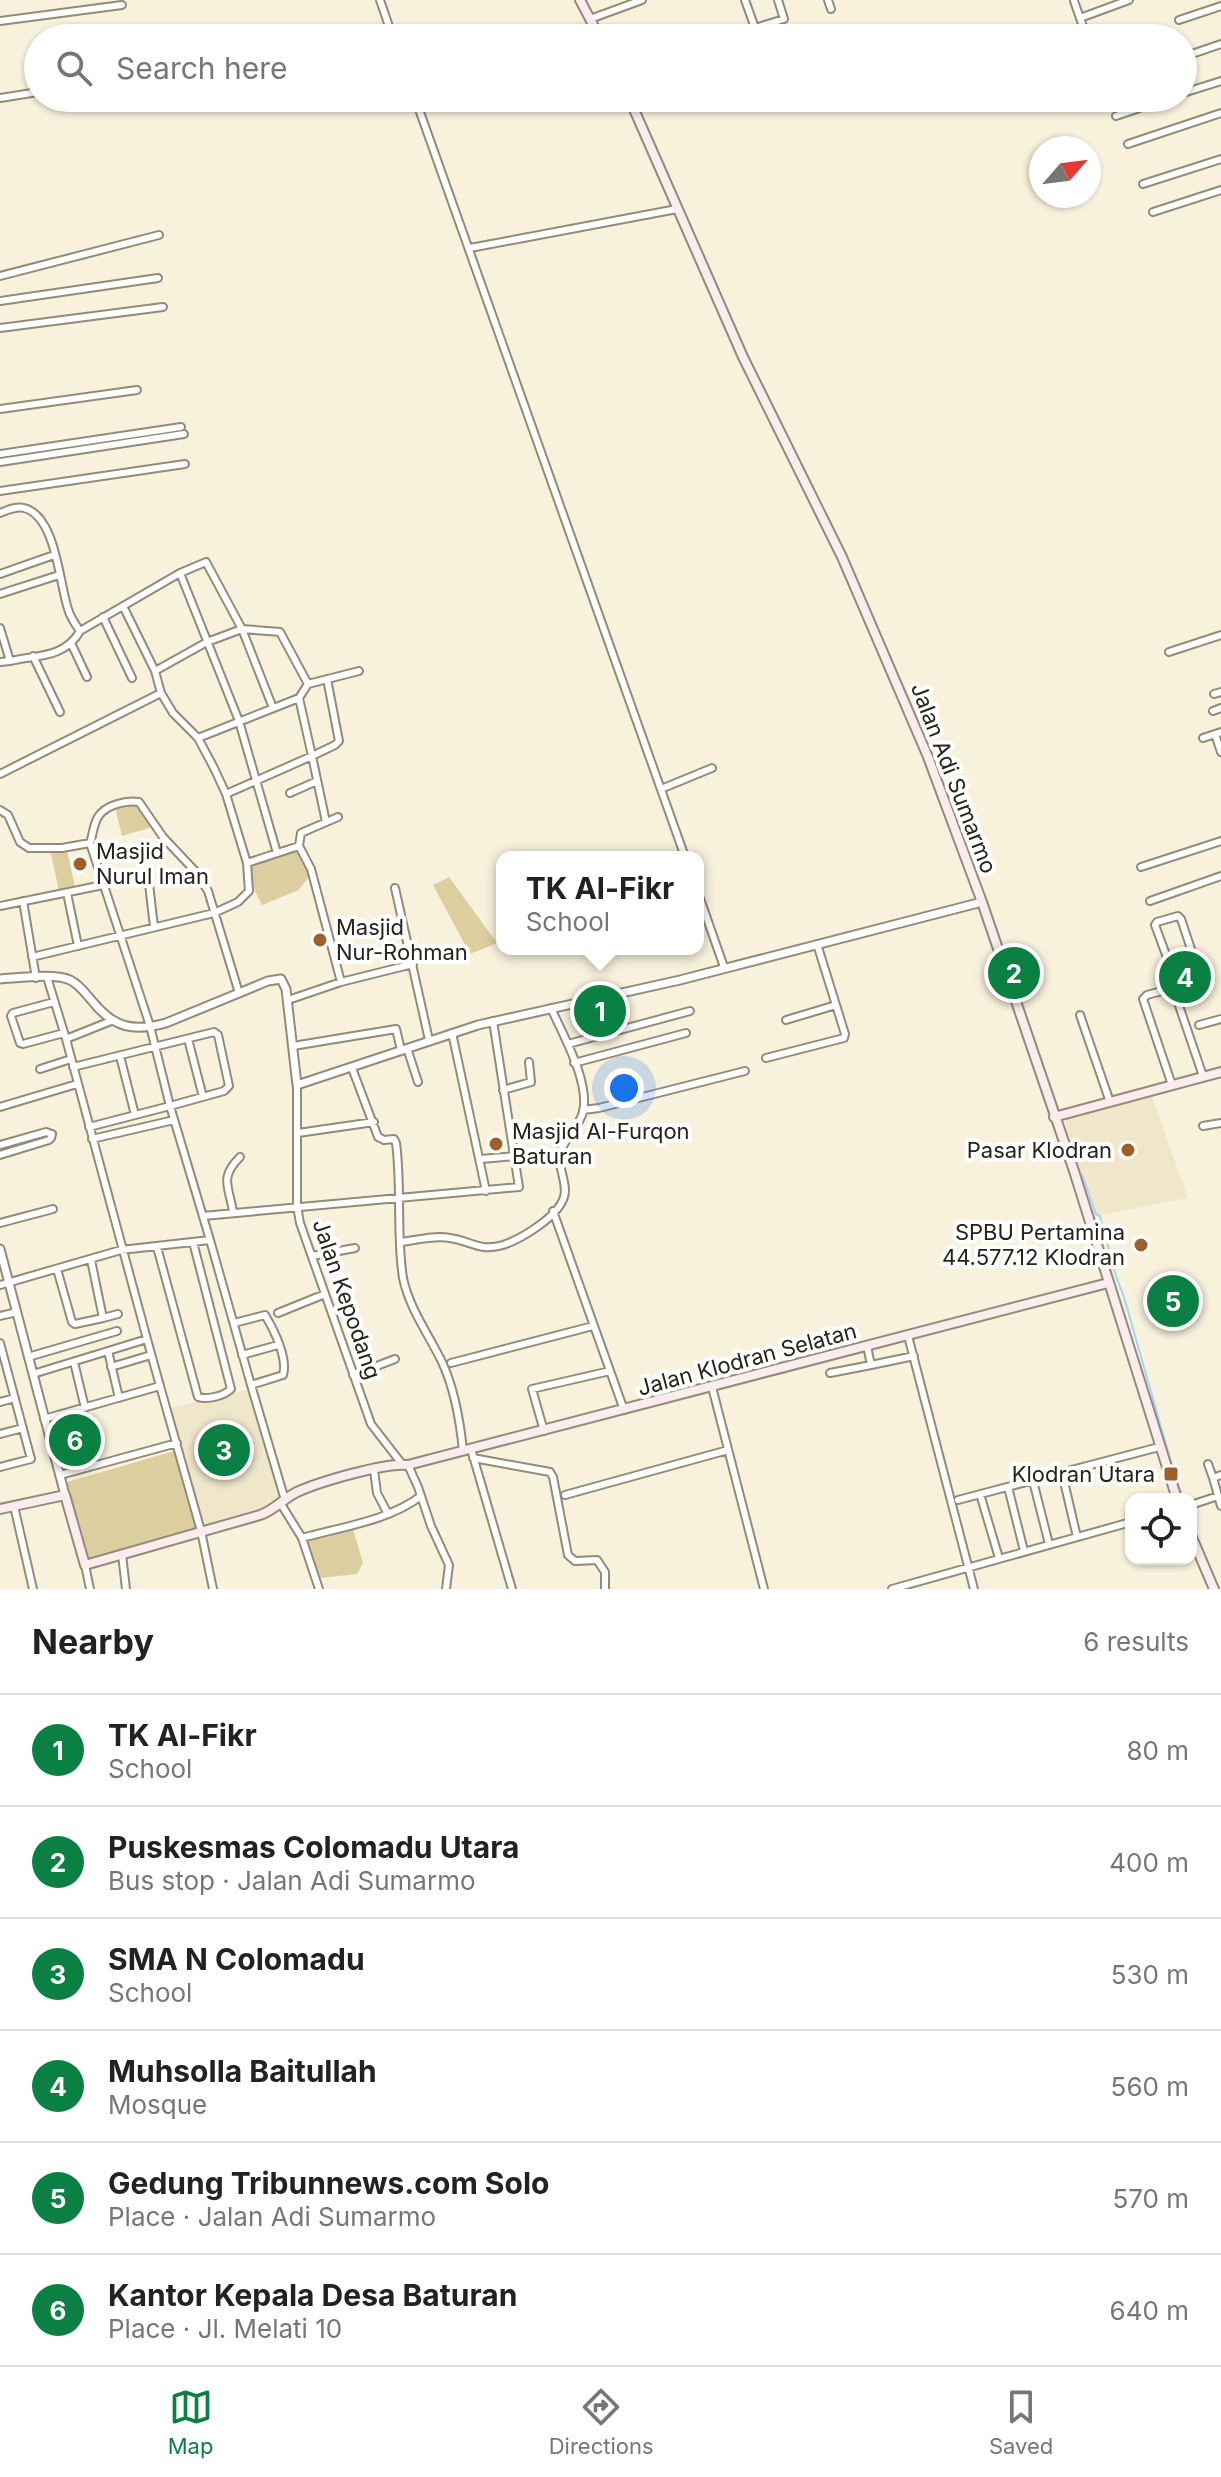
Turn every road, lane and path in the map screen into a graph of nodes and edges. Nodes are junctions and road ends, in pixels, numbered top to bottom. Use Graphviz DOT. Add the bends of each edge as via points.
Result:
graph roads {
  1 [pos="380,0"];
  2 [pos="580,0"];
  3 [pos="642,0"];
  4 [pos="745,0"];
  5 [pos="778,0"];
  6 [pos="828,0"];
  7 [pos="1129,0"];
  8 [pos="1074,1"];
  9 [pos="122,5"];
  10 [pos="1221,6"];
  11 [pos="831,9"];
  12 [pos="1080,18"];
  13 [pos="590,19"];
  14 [pos="1179,20"];
  15 [pos="0,21"];
  16 [pos="388,24"];
  17 [pos="593,24"];
  18 [pos="754,24"];
  19 [pos="768,24"];
  20 [pos="1082,24"];
  21 [pos="1221,44"];
  22 [pos="1197,52"];
  23 [pos="1221,81"];
  24 [pos="1197,89"];
  25 [pos="24,94"];
  26 [pos="0,98"];
  27 [pos="420,112"];
  28 [pos="635,112"];
  29 [pos="1128,112"];
  30 [pos="1221,113"];
  31 [pos="1116,116"];
  32 [pos="1128,144"];
  33 [pos="1221,159"];
  34 [pos="1143,184"];
  35 [pos="1221,190"];
  36 [pos="677,209"];
  37 [pos="1153,212"];
  38 [pos="159,235"];
  39 [pos="470,248"];
  40 [pos="0,276"];
  41 [pos="158,278"];
  42 [pos="0,301"];
  43 [pos="163,307"];
  44 [pos="0,328"];
  45 [pos="137,390"];
  46 [pos="0,409"];
  47 [pos="0,454"];
  48 [pos="0,462"];
  49 [pos="185,464"];
  50 [pos="0,491"];
  51 [pos="0,513"];
  52 [pos="54,555"];
  53 [pos="180,573"];
  54 [pos="0,574"];
  55 [pos="59,575"];
  56 [pos="0,594"];
  57 [pos="123,606"];
  58 [pos="103,617"];
  59 [pos="0,628"];
  60 [pos="242,629"];
  61 [pos="80,631"];
  62 [pos="1221,635"];
  63 [pos="207,642"];
  64 [pos="71,643"];
  65 [pos="1169,652"];
  66 [pos="33,656"];
  67 [pos="10,661"];
  68 [pos="0,662"];
  69 [pos="155,671"];
  70 [pos="359,671"];
  71 [pos="87,677"];
  72 [pos="132,678"];
  73 [pos="327,679"];
  74 [pos="308,684"];
  75 [pos="161,693"];
  76 [pos="299,698"];
  77 [pos="273,708"];
  78 [pos="60,712"];
  79 [pos="239,721"];
  80 [pos="1218,733"];
  81 [pos="198,738"];
  82 [pos="1203,738"];
  83 [pos="1221,752"];
  84 [pos="312,756"];
  85 [pos="712,768"];
  86 [pos="0,774"];
  87 [pos="317,781"];
  88 [pos="257,782"];
  89 [pos="661,789"];
  90 [pos="290,793"];
  91 [pos="226,794"];
  92 [pos="0,810"];
  93 [pos="338,817"];
  94 [pos="326,822"];
  95 [pos="1221,841"];
  96 [pos="90,843"];
  97 [pos="299,846"];
  98 [pos="683,851"];
  99 [pos="277,853"];
  100 [pos="247,863"];
  101 [pos="1141,867"];
  102 [pos="148,875"];
  103 [pos="1221,876"];
  104 [pos="103,885"];
  105 [pos="395,888"];
  106 [pos="67,893"];
  107 [pos="23,901"];
  108 [pos="1150,901"];
  109 [pos="982,902"];
  110 [pos="0,906"];
  111 [pos="704,910"];
  112 [pos="214,913"];
  113 [pos="154,927"];
  114 [pos="119,936"];
  115 [pos="817,944"];
  116 [pos="78,946"];
  117 [pos="32,957"];
  118 [pos="413,964"];
  119 [pos="724,967"];
  120 [pos="1172,971"];
  121 [pos="47,977"];
  122 [pos="36,978"];
  123 [pos="0,979"];
  124 [pos="341,982"];
  125 [pos="1173,988"];
  126 [pos="239,993"];
  127 [pos="288,1000"];
  128 [pos="54,1002"];
  129 [pos="836,1005"];
  130 [pos="551,1008"];
  131 [pos="690,1011"];
  132 [pos="1080,1015"];
  133 [pos="664,1019"];
  134 [pos="1221,1019"];
  135 [pos="786,1020"];
  136 [pos="111,1021"];
  137 [pos="493,1021"];
  138 [pos="1199,1025"];
  139 [pos="150,1026"];
  140 [pos="452,1033"];
  141 [pos="686,1033"];
  142 [pos="65,1036"];
  143 [pos="670,1038"];
  144 [pos="188,1039"];
  145 [pos="429,1040"];
  146 [pos="568,1044"];
  147 [pos="293,1046"];
  148 [pos="155,1047"];
  149 [pos="404,1049"];
  150 [pos="120,1056"];
  151 [pos="766,1058"];
  152 [pos="529,1062"];
  153 [pos="72,1063"];
  154 [pos="574,1063"];
  155 [pos="352,1068"];
  156 [pos="40,1069"];
  157 [pos="745,1071"];
  158 [pos="1221,1072"];
  159 [pos="1202,1074"];
  160 [pos="418,1082"];
  161 [pos="1171,1082"];
  162 [pos="77,1084"];
  163 [pos="297,1085"];
  164 [pos="503,1090"];
  165 [pos="203,1097"];
  166 [pos="1110,1102"];
  167 [pos="170,1106"];
  168 [pos="0,1107"];
  169 [pos="583,1110"];
  170 [pos="135,1115"];
  171 [pos="1054,1117"];
  172 [pos="174,1120"];
  173 [pos="374,1122"];
  174 [pos="1221,1123"];
  175 [pos="1203,1126"];
  176 [pos="89,1127"];
  177 [pos="298,1133"];
  178 [pos="22,1139"];
  179 [pos="92,1139"];
  180 [pos="0,1145"];
  181 [pos="25,1148"];
  182 [pos="0,1155"];
  183 [pos="515,1156"];
  184 [pos="240,1157"];
  185 [pos="481,1159"];
  186 [pos="486,1191"];
  187 [pos="398,1197"];
  188 [pos="297,1206"];
  189 [pos="53,1209"];
  190 [pos="553,1211"];
  191 [pos="230,1212"];
  192 [pos="203,1216"];
  193 [pos="0,1223"];
  194 [pos="210,1240"];
  195 [pos="193,1242"];
  196 [pos="401,1242"];
  197 [pos="157,1247"];
  198 [pos="355,1248"];
  199 [pos="121,1250"];
  200 [pos="0,1253"];
  201 [pos="312,1256"];
  202 [pos="91,1260"];
  203 [pos="57,1269"];
  204 [pos="1108,1283"];
  205 [pos="4,1284"];
  206 [pos="325,1294"];
  207 [pos="17,1312"];
  208 [pos="278,1313"];
  209 [pos="118,1314"];
  210 [pos="0,1316"];
  211 [pos="103,1318"];
  212 [pos="234,1323"];
  213 [pos="593,1326"];
  214 [pos="117,1331"];
  215 [pos="908,1336"];
  216 [pos="147,1339"];
  217 [pos="0,1343"];
  218 [pos="278,1345"];
  219 [pos="867,1346"];
  220 [pos="108,1351"];
  221 [pos="151,1355"];
  222 [pos="242,1355"];
  223 [pos="914,1356"];
  224 [pos="28,1357"];
  225 [pos="395,1359"];
  226 [pos="74,1362"];
  227 [pos="451,1363"];
  228 [pos="871,1365"];
  229 [pos="111,1367"];
  230 [pos="4,1368"];
  231 [pos="610,1371"];
  232 [pos="830,1373"];
  233 [pos="33,1374"];
  234 [pos="353,1375"];
  235 [pos="251,1385"];
  236 [pos="160,1386"];
  237 [pos="712,1387"];
  238 [pos="15,1398"];
  239 [pos="119,1398"];
  240 [pos="0,1402"];
  241 [pos="85,1408"];
  242 [pos="624,1410"];
  243 [pos="44,1419"];
  244 [pos="23,1428"];
  245 [pos="544,1431"];
  246 [pos="0,1434"];
  247 [pos="177,1443"];
  248 [pos="1159,1447"];
  249 [pos="728,1450"];
  250 [pos="469,1453"];
  251 [pos="1208,1464"];
  252 [pos="398,1465"];
  253 [pos="0,1467"];
  254 [pos="374,1470"];
  255 [pos="1062,1473"];
  256 [pos="60,1475"];
  257 [pos="1221,1475"];
  258 [pos="1213,1478"];
  259 [pos="1033,1481"];
  260 [pos="1008,1487"];
  261 [pos="1175,1493"];
  262 [pos="980,1494"];
  263 [pos="65,1495"];
  264 [pos="565,1495"];
  265 [pos="1218,1496"];
  266 [pos="417,1499"];
  267 [pos="958,1500"];
  268 [pos="283,1502"];
  269 [pos="1197,1503"];
  270 [pos="14,1506"];
  271 [pos="1221,1506"];
  272 [pos="0,1509"];
  273 [pos="388,1514"];
  274 [pos="1125,1524"];
  275 [pos="201,1531"];
  276 [pos="1077,1537"];
  277 [pos="302,1538"];
  278 [pos="1049,1544"];
  279 [pos="1197,1549"];
  280 [pos="1024,1551"];
  281 [pos="122,1554"];
  282 [pos="999,1558"];
  283 [pos="85,1565"];
  284 [pos="968,1568"];
  285 [pos="33,1589"];
  286 [pos="90,1589"];
  287 [pos="126,1589"];
  288 [pos="213,1589"];
  289 [pos="319,1589"];
  290 [pos="446,1589"];
  291 [pos="509,1589"];
  292 [pos="605,1589"];
  293 [pos="764,1589"];
  294 [pos="892,1589"];
  295 [pos="974,1589"];
  296 [pos="1214,1589"];
  1 -- 16 [label="street"];
  2 -- 13 [label="main road"];
  3 -- 13 [label="street"];
  4 -- 18 [label="street"];
  5 -- 19 [label="street" via="784,19"];
  6 -- 11 [label="street"];
  7 -- 12 [label="street"];
  8 -- 12 [label="street"];
  9 -- 15 [label="street"];
  10 -- 14 [label="street"];
  12 -- 20 [label="street"];
  13 -- 17 [label="main road"];
  21 -- 22 [label="street"];
  23 -- 24 [label="street"];
  25 -- 26 [label="street"];
  27 -- 39 [label="street"];
  28 -- 36 [label="main road, Jalan Adi Sumarmo"];
  29 -- 31 [label="street"];
  30 -- 32 [label="street"];
  33 -- 34 [label="street"];
  35 -- 37 [label="street"];
  36 -- 39 [label="street"];
  36 -- 109 [label="main road, Jalan Adi Sumarmo" via="871,621"];
  38 -- 40 [label="street"];
  39 -- 89 [label="street"];
  41 -- 42 [label="street"];
  43 -- 44 [label="street"];
  45 -- 46 [label="street"];
  47 -- 48 [label="street" via="182,431"];
  49 -- 50 [label="street"];
  51 -- 52 [label="street" via="22,507 38,516"];
  52 -- 54 [label="street"];
  52 -- 55 [label="street"];
  53 -- 57 [label="street"];
  53 -- 60 [label="street" via="206,562"];
  53 -- 63 [label="street"];
  55 -- 56 [label="street"];
  55 -- 61 [label="street"];
  57 -- 58 [label="street"];
  57 -- 69 [label="street"];
  58 -- 61 [label="street"];
  58 -- 72 [label="street"];
  59 -- 67 [label="street"];
  60 -- 63 [label="street"];
  60 -- 74 [label="street" via="280,632"];
  60 -- 77 [label="street"];
  61 -- 64 [label="street"];
  62 -- 65 [label="street"];
  63 -- 69 [label="street"];
  63 -- 79 [label="street"];
  64 -- 66 [label="street" via="57,653"];
  64 -- 71 [label="street"];
  66 -- 67 [label="street"];
  66 -- 78 [label="street"];
  67 -- 68 [label="street"];
  69 -- 75 [label="street"];
  70 -- 73 [label="street"];
  73 -- 74 [label="street"];
  73 -- 84 [label="street" via="339,741"];
  74 -- 76 [label="street"];
  75 -- 81 [label="street"];
  75 -- 86 [label="street"];
  76 -- 77 [label="street"];
  76 -- 84 [label="street"];
  77 -- 79 [label="street"];
  79 -- 81 [label="street"];
  79 -- 88 [label="street"];
  80 -- 82 [label="street"];
  80 -- 83 [label="street"];
  81 -- 91 [label="street"];
  84 -- 87 [label="street"];
  84 -- 88 [label="street"];
  85 -- 89 [label="street"];
  87 -- 90 [label="street"];
  87 -- 94 [label="street"];
  88 -- 91 [label="street"];
  88 -- 99 [label="street"];
  89 -- 98 [label="street"];
  91 -- 100 [label="street"];
  92 -- 96 [label="street" via="29,848"];
  93 -- 94 [label="street"];
  94 -- 97 [label="street" via="301,833"];
  95 -- 101 [label="street"];
  96 -- 104 [label="street"];
  96 -- 112 [label="street" via="103,811 139,802 200,878"];
  97 -- 99 [label="street"];
  97 -- 124 [label="street" via="311,869"];
  99 -- 100 [label="street"];
  100 -- 112 [label="street" via="249,891"];
  102 -- 113 [label="street"];
  103 -- 108 [label="street"];
  104 -- 106 [label="street"];
  104 -- 114 [label="street"];
  105 -- 118 [label="street"];
  106 -- 107 [label="street"];
  106 -- 116 [label="street"];
  107 -- 110 [label="street"];
  107 -- 117 [label="street"];
  109 -- 115 [label="street"];
  109 -- 171 [label="main road, Jalan Adi Sumarmo"];
  111 -- 119 [label="street"];
  112 -- 113 [label="street"];
  112 -- 126 [label="street"];
  113 -- 114 [label="street"];
  114 -- 116 [label="street"];
  114 -- 139 [label="street"];
  115 -- 119 [label="street"];
  115 -- 129 [label="street"];
  116 -- 117 [label="street"];
  117 -- 122 [label="street"];
  118 -- 124 [label="street"];
  118 -- 145 [label="street"];
  119 -- 130 [label="street"];
  120 -- 120 [label="street" via="1155,924 1178,916 1195,961"];
  120 -- 125 [label="street"];
  121 -- 122 [label="street"];
  121 -- 128 [label="street"];
  121 -- 136 [label="street" via="73,981"];
  122 -- 123 [label="street"];
  124 -- 127 [label="street"];
  125 -- 159 [label="street"];
  125 -- 161 [label="street" via="1143,998"];
  126 -- 127 [label="street" via="276,978 284,984"];
  126 -- 139 [label="street"];
  127 -- 147 [label="street"];
  128 -- 142 [label="street"];
  128 -- 142 [label="street" via="13,1013 14,1030 23,1044"];
  129 -- 135 [label="street"];
  129 -- 151 [label="street" via="844,1038"];
  130 -- 137 [label="street"];
  130 -- 146 [label="street"];
  131 -- 133 [label="street"];
  132 -- 166 [label="street"];
  133 -- 143 [label="street"];
  133 -- 146 [label="street"];
  134 -- 138 [label="street"];
  136 -- 139 [label="street"];
  136 -- 142 [label="street"];
  137 -- 140 [label="street"];
  137 -- 164 [label="street"];
  139 -- 148 [label="street"];
  140 -- 145 [label="street"];
  140 -- 185 [label="street"];
  141 -- 143 [label="street"];
  142 -- 153 [label="street"];
  143 -- 154 [label="street"];
  144 -- 148 [label="street"];
  144 -- 165 [label="street"];
  144 -- 165 [label="street" via="218,1035 229,1086"];
  145 -- 149 [label="street"];
  146 -- 154 [label="street"];
  147 -- 149 [label="street" via="396,1029"];
  147 -- 163 [label="street"];
  148 -- 150 [label="street"];
  148 -- 167 [label="street"];
  149 -- 155 [label="street"];
  149 -- 160 [label="street"];
  150 -- 153 [label="street"];
  150 -- 170 [label="street"];
  152 -- 164 [label="street" via="531,1082"];
  153 -- 156 [label="street"];
  153 -- 162 [label="street"];
  154 -- 169 [label="street"];
  155 -- 163 [label="street"];
  155 -- 173 [label="street"];
  157 -- 169 [label="street"];
  158 -- 159 [label="main road"];
  159 -- 161 [label="main road"];
  161 -- 166 [label="main road"];
  162 -- 168 [label="street"];
  162 -- 176 [label="street"];
  163 -- 177 [label="street, Jalan Kepodang"];
  164 -- 183 [label="street"];
  165 -- 167 [label="street"];
  166 -- 171 [label="main road"];
  167 -- 170 [label="street"];
  167 -- 172 [label="street"];
  169 -- 190 [label="street" via="561,1150 564,1197"];
  170 -- 176 [label="street"];
  171 -- 204 [label="main road, Jalan Adi Sumarmo"];
  172 -- 179 [label="street"];
  172 -- 192 [label="street"];
  173 -- 177 [label="street"];
  173 -- 187 [label="street" via="381,1140 395,1141"];
  174 -- 175 [label="street"];
  176 -- 179 [label="street"];
  177 -- 188 [label="street, Jalan Kepodang"];
  178 -- 180 [label="street"];
  178 -- 181 [label="street"];
  178 -- 181 [label="street" via="52,1134"];
  179 -- 199 [label="street"];
  181 -- 182 [label="street"];
  183 -- 185 [label="street"];
  183 -- 186 [label="street" via="519,1187"];
  184 -- 191 [label="street" via="226,1179"];
  185 -- 186 [label="street"];
  186 -- 187 [label="street"];
  187 -- 188 [label="street"];
  187 -- 196 [label="street"];
  188 -- 191 [label="street"];
  188 -- 201 [label="street, Jalan Kepodang"];
  189 -- 193 [label="street"];
  190 -- 196 [label="street" via="528,1234 493,1247 448,1237"];
  190 -- 213 [label="street"];
  191 -- 192 [label="street"];
  192 -- 194 [label="street"];
  194 -- 195 [label="street"];
  194 -- 212 [label="street"];
  195 -- 197 [label="street"];
  195 -- 197 [label="street" via="231,1389 203,1399 198,1397"];
  196 -- 250 [label="street" via="406,1288 443,1365"];
  197 -- 199 [label="street"];
  198 -- 201 [label="street"];
  199 -- 202 [label="street"];
  199 -- 216 [label="street"];
  200 -- 205 [label="street"];
  201 -- 206 [label="street, Jalan Kepodang"];
  202 -- 203 [label="street"];
  202 -- 211 [label="street"];
  203 -- 205 [label="street"];
  203 -- 211 [label="street" via="72,1322"];
  204 -- 215 [label="main road, Jalan Klodran Selatan"];
  204 -- 248 [label="main road, Jalan Adi Sumarmo"];
  205 -- 207 [label="street"];
  206 -- 208 [label="street"];
  206 -- 234 [label="street, Jalan Kepodang"];
  207 -- 210 [label="street"];
  207 -- 224 [label="street"];
  209 -- 211 [label="street"];
  212 -- 218 [label="street" via="265,1315"];
  212 -- 222 [label="street"];
  213 -- 227 [label="street"];
  213 -- 231 [label="street"];
  214 -- 224 [label="street"];
  215 -- 219 [label="main road, Jalan Klodran Selatan"];
  215 -- 223 [label="street"];
  216 -- 220 [label="street"];
  216 -- 221 [label="street"];
  217 -- 230 [label="street"];
  218 -- 222 [label="street"];
  218 -- 235 [label="street" via="285,1374"];
  219 -- 228 [label="street"];
  219 -- 237 [label="main road, Jalan Klodran Selatan"];
  220 -- 226 [label="street"];
  220 -- 229 [label="street"];
  221 -- 229 [label="street"];
  221 -- 236 [label="street"];
  222 -- 235 [label="street"];
  223 -- 228 [label="street"];
  223 -- 284 [label="street"];
  224 -- 233 [label="street"];
  225 -- 234 [label="street"];
  226 -- 233 [label="street"];
  226 -- 241 [label="street"];
  228 -- 232 [label="street"];
  229 -- 239 [label="street"];
  230 -- 238 [label="street"];
  231 -- 242 [label="street"];
  231 -- 245 [label="street" via="532,1389"];
  233 -- 243 [label="street"];
  234 -- 252 [label="street, Jalan Kepodang" via="376,1433"];
  235 -- 268 [label="street"];
  236 -- 239 [label="street"];
  236 -- 247 [label="street"];
  237 -- 242 [label="main road, Jalan Klodran Selatan"];
  237 -- 249 [label="street"];
  238 -- 240 [label="street"];
  238 -- 244 [label="street"];
  239 -- 241 [label="street"];
  241 -- 243 [label="street"];
  242 -- 245 [label="main road, Jalan Klodran Selatan"];
  243 -- 256 [label="street"];
  244 -- 246 [label="street"];
  244 -- 253 [label="street" via="31,1459"];
  245 -- 250 [label="main road, Jalan Klodran Selatan"];
  247 -- 256 [label="street"];
  247 -- 275 [label="street"];
  248 -- 255 [label="street"];
  248 -- 261 [label="main road, Jalan Adi Sumarmo"];
  249 -- 264 [label="street"];
  249 -- 293 [label="street"];
  250 -- 252 [label="main road, Jalan Klodran Selatan"];
  250 -- 291 [label="street"];
  250 -- 292 [label="street" via="550,1472 568,1555 575,1561 597,1560 605,1572"];
  251 -- 258 [label="street"];
  252 -- 254 [label="main road, Jalan Klodran Selatan"];
  252 -- 266 [label="street, Jalan Kepodang"];
  254 -- 268 [label="main road, Jalan Klodran Selatan" via="300,1491"];
  254 -- 273 [label="street" via="377,1493"];
  255 -- 259 [label="street"];
  255 -- 276 [label="street"];
  256 -- 263 [label="street"];
  257 -- 258 [label="street"];
  258 -- 265 [label="street"];
  259 -- 260 [label="street"];
  259 -- 278 [label="street"];
  260 -- 262 [label="street"];
  260 -- 280 [label="street"];
  262 -- 267 [label="street"];
  262 -- 282 [label="street"];
  263 -- 270 [label="main road"];
  263 -- 283 [label="main road"];
  265 -- 269 [label="street"];
  265 -- 271 [label="street"];
  266 -- 273 [label="street"];
  266 -- 290 [label="street, Jalan Kepodang" via="449,1565"];
  268 -- 275 [label="main road, Jalan Klodran Selatan" via="260,1515"];
  268 -- 277 [label="street"];
  270 -- 272 [label="main road"];
  270 -- 285 [label="street"];
  273 -- 277 [label="street"];
  274 -- 276 [label="street"];
  275 -- 281 [label="main road, Jalan Klodran Selatan"];
  275 -- 288 [label="street"];
  276 -- 278 [label="street"];
  277 -- 289 [label="street"];
  278 -- 280 [label="street"];
  279 -- 296 [label="main road"];
  280 -- 282 [label="street"];
  281 -- 283 [label="main road, Jalan Klodran Selatan"];
  281 -- 287 [label="street"];
  282 -- 284 [label="street"];
  283 -- 286 [label="street"];
  284 -- 294 [label="street"];
  284 -- 295 [label="street"];
}
